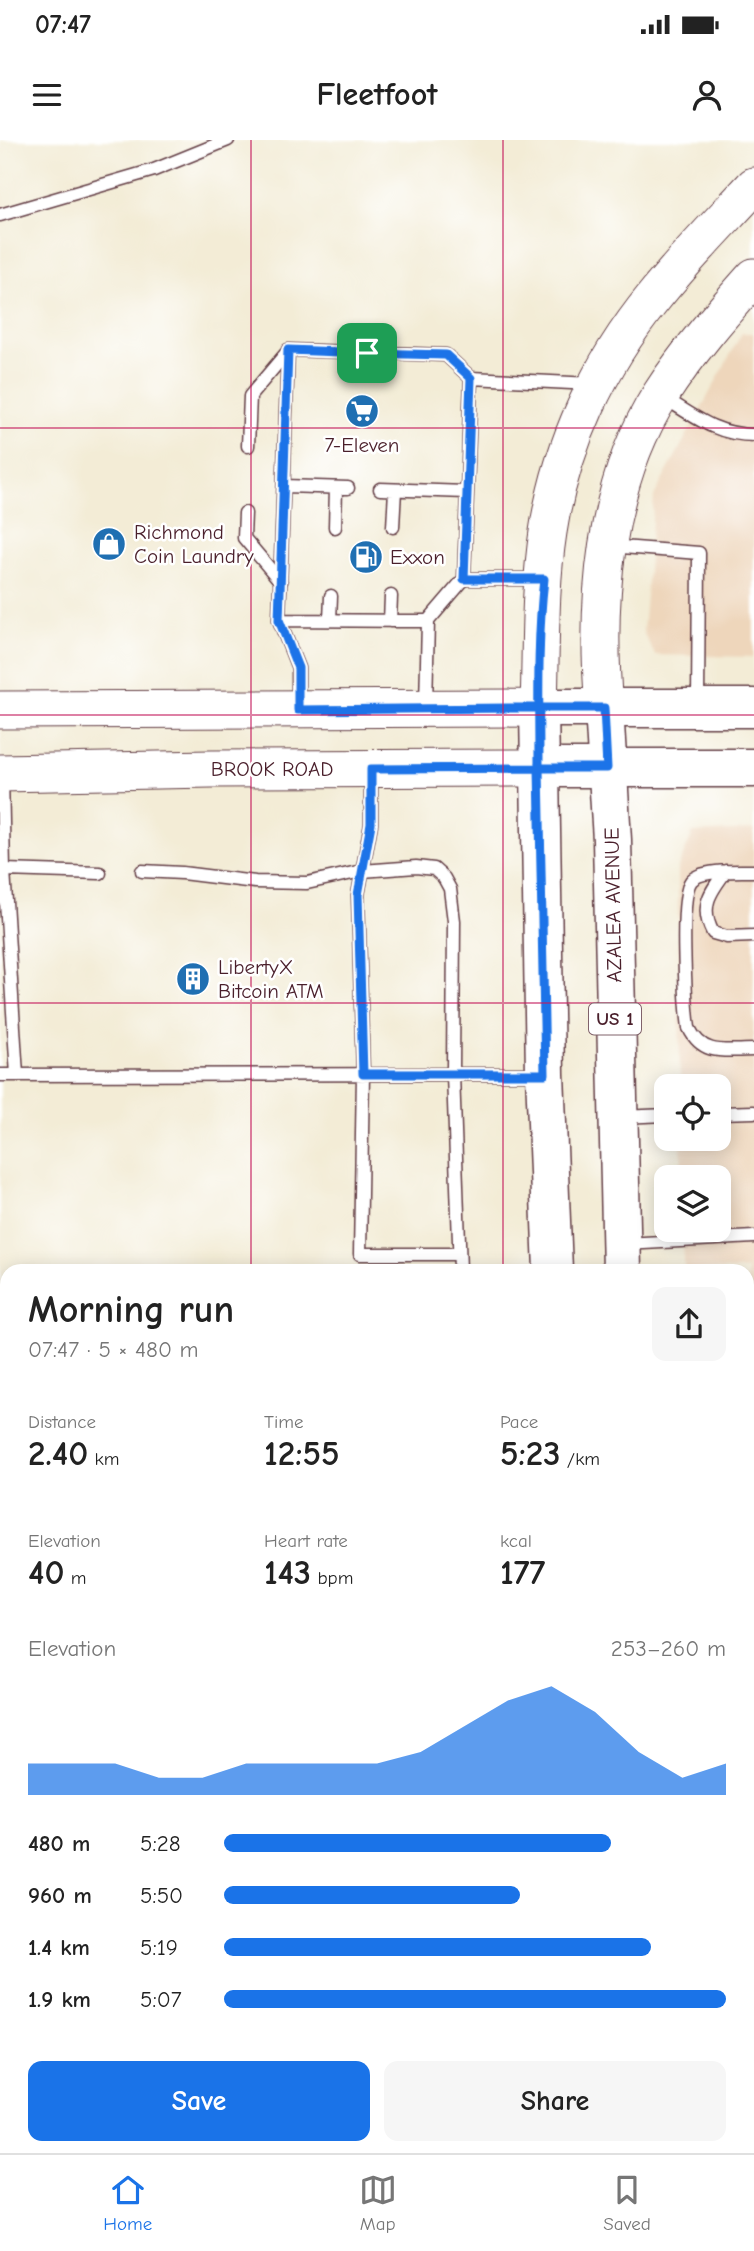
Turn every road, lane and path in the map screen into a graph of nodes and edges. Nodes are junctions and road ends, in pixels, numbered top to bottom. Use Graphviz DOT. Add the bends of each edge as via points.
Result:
graph roads {
  1 [pos="228,140"];
  2 [pos="754,186"];
  3 [pos="0,215"];
  4 [pos="754,277"];
  5 [pos="288,350"];
  6 [pos="471,378"];
  7 [pos="596,385"];
  8 [pos="660,395"];
  9 [pos="754,435"];
  10 [pos="248,446"];
  11 [pos="284,486"];
  12 [pos="380,489"];
  13 [pos="395,490"];
  14 [pos="466,492"];
  15 [pos="245,513"];
  16 [pos="335,527"];
  17 [pos="393,527"];
  18 [pos="608,546"];
  19 [pos="464,579"];
  20 [pos="544,579"];
  21 [pos="281,582"];
  22 [pos="331,596"];
  23 [pos="391,596"];
  24 [pos="279,620"];
  25 [pos="330,620"];
  26 [pos="390,621"];
  27 [pos="428,621"];
  28 [pos="539,708"];
  29 [pos="604,708"];
  30 [pos="698,708"];
  31 [pos="754,708"];
  32 [pos="426,709"];
  33 [pos="0,710"];
  34 [pos="298,710"];
  35 [pos="539,768"];
  36 [pos="607,768"];
  37 [pos="754,768"];
  38 [pos="371,769"];
  39 [pos="1,773"];
  40 [pos="4,870"];
  41 [pos="362,871"];
  42 [pos="754,871"];
  43 [pos="142,872"];
  44 [pos="726,872"];
  45 [pos="100,873"];
  46 [pos="754,936"];
  47 [pos="754,1050"];
  48 [pos="363,1074"];
  49 [pos="453,1074"];
  50 [pos="545,1074"];
  51 [pos="0,1075"];
  52 [pos="17,1075"];
  53 [pos="754,1112"];
  54 [pos="731,1113"];
  55 [pos="654,1116"];
  56 [pos="617,1117"];
  57 [pos="754,1237"];
  58 [pos="459,1254"];
  59 [pos="622,1258"];
  60 [pos="460,1264"];
  61 [pos="553,1264"];
  1 -- 3 [label="lane" via="154,170"];
  2 -- 7 [label="main road" via="654,296"];
  4 -- 8 [label="main road" via="696,344"];
  5 -- 6 [label="lane" via="446,355"];
  5 -- 10 [label="lane" via="250,396"];
  5 -- 11 [label="lane"];
  6 -- 7 [label="lane"];
  6 -- 14 [label="lane"];
  7 -- 20 [label="main road" via="555,496"];
  8 -- 9 [label="lane" via="716,429"];
  8 -- 18 [label="main road" via="623,477"];
  11 -- 16 [label="lane" via="342,488"];
  11 -- 21 [label="lane"];
  12 -- 13 [label="lane"];
  13 -- 14 [label="lane"];
  13 -- 17 [label="lane"];
  14 -- 19 [label="lane"];
  15 -- 21 [label="lane" via="244,538"];
  18 -- 29 [label="main road" via="601,638"];
  18 -- 30 [label="lane" via="699,553"];
  19 -- 20 [label="lane"];
  19 -- 27 [label="lane"];
  20 -- 28 [label="main road"];
  21 -- 24 [label="lane"];
  22 -- 25 [label="lane"];
  23 -- 26 [label="lane"];
  24 -- 25 [label="lane"];
  24 -- 34 [label="lane" via="298,668"];
  25 -- 26 [label="lane"];
  26 -- 27 [label="lane"];
  27 -- 32 [label="lane"];
  28 -- 29 [label="main road"];
  28 -- 32 [label="main road"];
  28 -- 35 [label="main road"];
  29 -- 30 [label="main road"];
  29 -- 36 [label="main road, AZALEA AVENUE"];
  30 -- 31 [label="main road"];
  32 -- 34 [label="main road"];
  33 -- 34 [label="main road"];
  35 -- 36 [label="main road, BROOK ROAD"];
  35 -- 38 [label="main road, BROOK ROAD"];
  35 -- 50 [label="main road"];
  36 -- 37 [label="main road, BROOK ROAD"];
  36 -- 56 [label="main road, AZALEA AVENUE / US 1"];
  38 -- 39 [label="main road, BROOK ROAD"];
  38 -- 41 [label="lane" via="371,824"];
  39 -- 40 [label="lane"];
  40 -- 45 [label="lane"];
  40 -- 52 [label="lane"];
  41 -- 43 [label="lane" via="307,883"];
  41 -- 48 [label="lane" via="358,895"];
  41 -- 49 [label="lane" via="434,869 450,889"];
  42 -- 44 [label="lane"];
  44 -- 46 [label="lane" via="711,891 707,923 713,933 727,937"];
  44 -- 47 [label="lane" via="703,874 691,881 687,892 688,1028 704,1047"];
  48 -- 49 [label="lane"];
  48 -- 52 [label="lane"];
  48 -- 58 [label="lane" via="360,1254"];
  49 -- 50 [label="lane"];
  49 -- 58 [label="lane"];
  50 -- 61 [label="main road"];
  51 -- 52 [label="lane"];
  53 -- 54 [label="lane"];
  55 -- 56 [label="lane"];
  56 -- 59 [label="main road, AZALEA AVENUE / US 1"];
  57 -- 59 [label="lane"];
  58 -- 60 [label="lane"];
}
